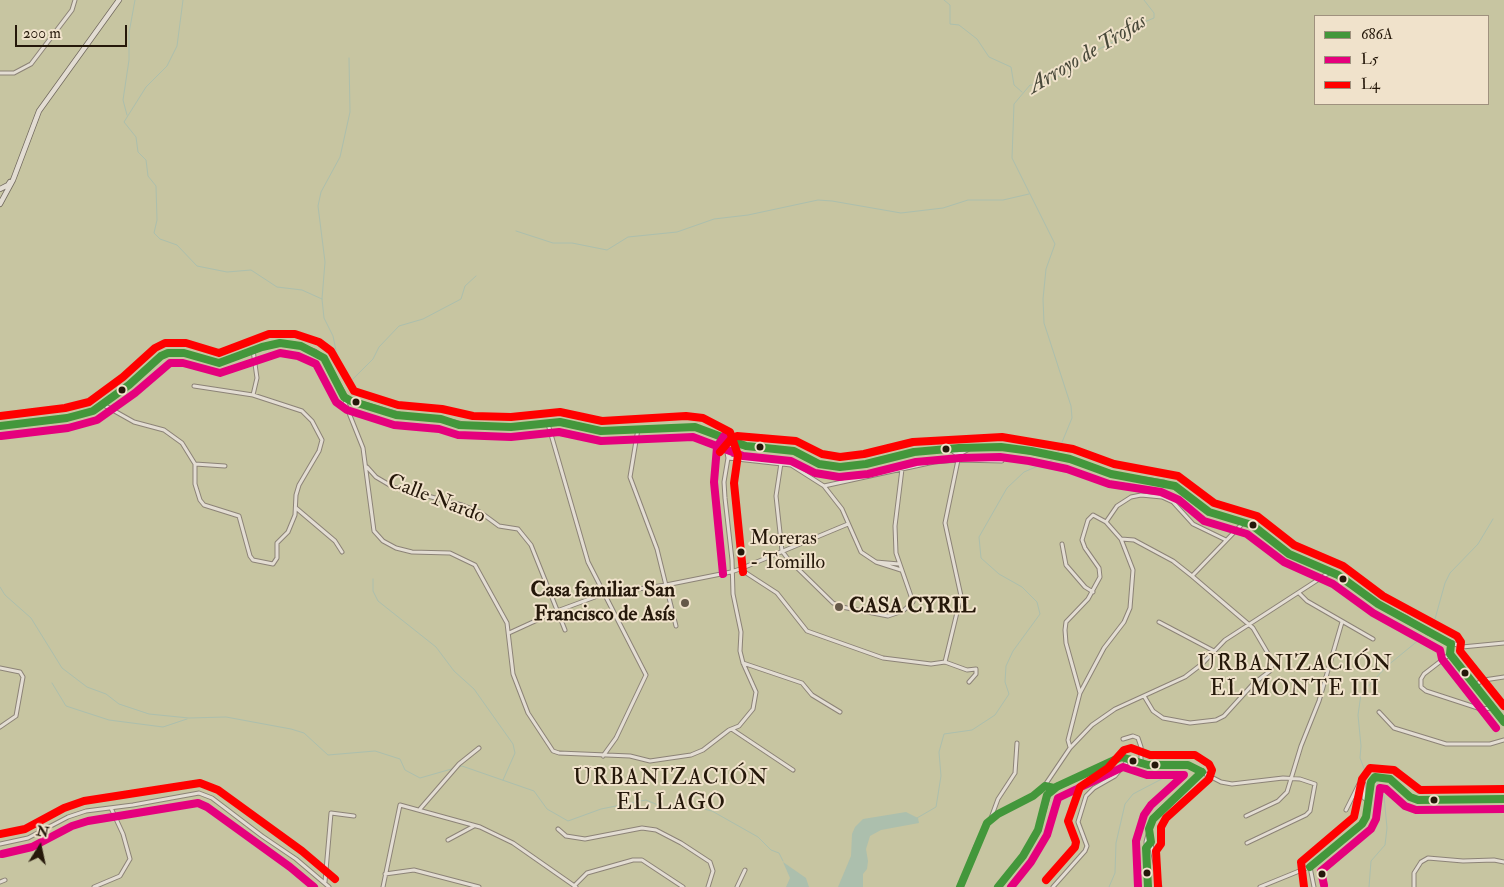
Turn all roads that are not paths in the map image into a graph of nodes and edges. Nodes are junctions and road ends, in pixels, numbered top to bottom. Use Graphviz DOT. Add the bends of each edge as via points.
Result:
graph roads {
  1 [pos="75,0"];
  2 [pos="119,0"];
  3 [pos="0,73"];
  4 [pos="19,162"];
  5 [pos="0,191"];
  6 [pos="7,193"];
  7 [pos="0,204"];
  8 [pos="253,350"];
  9 [pos="194,386"];
  10 [pos="253,395"];
  11 [pos="109,399"];
  12 [pos="347,399"];
  13 [pos="102,404"];
  14 [pos="114,409"];
  15 [pos="548,424"];
  16 [pos="0,426"];
  17 [pos="701,428"];
  18 [pos="638,429"];
  19 [pos="732,442"];
  20 [pos="746,446"];
  21 [pos="975,447"];
  22 [pos="729,448"];
  23 [pos="947,448"];
  24 [pos="958,448"];
  25 [pos="732,451"];
  26 [pos="958,457"];
  27 [pos="728,458"];
  28 [pos="1002,461"];
  29 [pos="781,463"];
  30 [pos="195,464"];
  31 [pos="225,466"];
  32 [pos="366,467"];
  33 [pos="902,468"];
  34 [pos="824,486"];
  35 [pos="296,508"];
  36 [pos="1106,522"];
  37 [pos="1244,522"];
  38 [pos="848,524"];
  39 [pos="1122,539"];
  40 [pos="1226,540"];
  41 [pos="1062,544"];
  42 [pos="782,550"];
  43 [pos="342,552"];
  44 [pos="876,562"];
  45 [pos="899,564"];
  46 [pos="740,569"];
  47 [pos="901,570"];
  48 [pos="733,572"];
  49 [pos="1330,572"];
  50 [pos="1192,576"];
  51 [pos="666,585"];
  52 [pos="1093,592"];
  53 [pos="1299,593"];
  54 [pos="603,594"];
  55 [pos="557,610"];
  56 [pos="1159,622"];
  57 [pos="1342,622"];
  58 [pos="1249,625"];
  59 [pos="676,626"];
  60 [pos="565,630"];
  61 [pos="508,633"];
  62 [pos="1373,639"];
  63 [pos="1504,643"];
  64 [pos="1451,644"];
  65 [pos="1214,651"];
  66 [pos="1450,654"];
  67 [pos="946,662"];
  68 [pos="743,663"];
  69 [pos="0,668"];
  70 [pos="1504,677"];
  71 [pos="969,682"];
  72 [pos="1474,685"];
  73 [pos="1080,693"];
  74 [pos="1144,696"];
  75 [pos="1493,708"];
  76 [pos="840,712"];
  77 [pos="1379,712"];
  78 [pos="1504,722"];
  79 [pos="0,727"];
  80 [pos="733,730"];
  81 [pos="1123,739"];
  82 [pos="1504,740"];
  83 [pos="1016,743"];
  84 [pos="478,748"];
  85 [pos="1070,748"];
  86 [pos="603,756"];
  87 [pos="1130,758"];
  88 [pos="1141,764"];
  89 [pos="793,770"];
  90 [pos="1202,772"];
  91 [pos="1292,778"];
  92 [pos="1049,780"];
  93 [pos="1049,786"];
  94 [pos="1044,787"];
  95 [pos="1054,788"];
  96 [pos="1050,791"];
  97 [pos="1038,793"];
  98 [pos="1046,794"];
  99 [pos="1504,799"];
  100 [pos="1368,801"];
  101 [pos="111,808"];
  102 [pos="420,809"];
  103 [pos="993,809"];
  104 [pos="1346,810"];
  105 [pos="998,814"];
  106 [pos="354,816"];
  107 [pos="1246,816"];
  108 [pos="991,819"];
  109 [pos="475,826"];
  110 [pos="558,829"];
  111 [pos="1149,829"];
  112 [pos="448,840"];
  113 [pos="1151,842"];
  114 [pos="1247,843"];
  115 [pos="0,844"];
  116 [pos="1146,848"];
  117 [pos="1504,862"];
  118 [pos="1310,867"];
  119 [pos="745,870"];
  120 [pos="385,874"];
  121 [pos="5,880"];
  122 [pos="0,882"];
  123 [pos="325,883"];
  124 [pos="94,887"];
  125 [pos="330,887"];
  126 [pos="383,887"];
  127 [pos="479,887"];
  128 [pos="575,887"];
  129 [pos="683,887"];
  130 [pos="708,887"];
  131 [pos="737,887"];
  132 [pos="960,887"];
  133 [pos="998,887"];
  134 [pos="1053,887"];
  135 [pos="1148,887"];
  136 [pos="1160,887"];
  137 [pos="1260,887"];
  138 [pos="1314,887"];
  139 [pos="1414,887"];
  1 -- 3 [label="street" via="72,10 31,64 14,73"];
  2 -- 4 [label="main road" via="39,111"];
  4 -- 5 [label="main road" via="8,185"];
  4 -- 6 [label="main road"];
  5 -- 6 [label="main road"];
  5 -- 7 [label="main road"];
  6 -- 7 [label="main road"];
  8 -- 10 [label="street" via="257,378"];
  8 -- 11 [label="street" via="219,363 168,353"];
  8 -- 12 [label="street" via="280,343 315,351 324,358"];
  9 -- 10 [label="street"];
  10 -- 35 [label="street" via="306,414 322,440 320,451 299,485"];
  11 -- 13 [label="street"];
  11 -- 14 [label="street"];
  12 -- 15 [label="street" via="396,415 441,419 466,426"];
  12 -- 32 [label="street" via="345,403 363,448"];
  13 -- 14 [label="street"];
  13 -- 16 [label="street" via="84,415"];
  14 -- 30 [label="street" via="134,422 173,435"];
  15 -- 18 [label="street" via="570,423 601,431"];
  15 -- 54 [label="street" via="588,562"];
  17 -- 18 [label="street"];
  17 -- 19 [label="street"];
  17 -- 22 [label="street" via="723,439"];
  18 -- 51 [label="street" via="630,477 657,549"];
  19 -- 20 [label="street"];
  19 -- 22 [label="street"];
  20 -- 23 [label="street" via="794,451 818,464 840,468"];
  20 -- 25 [label="street" via="738,446"];
  21 -- 24 [label="street"];
  21 -- 26 [label="street" via="963,451"];
  21 -- 37 [label="street" via="1031,451 1070,459 1111,474 1164,482 1184,492 1208,512"];
  22 -- 25 [label="street"];
  22 -- 27 [label="street"];
  23 -- 24 [label="street"];
  23 -- 26 [label="street"];
  24 -- 26 [label="street"];
  25 -- 27 [label="street"];
  26 -- 28 [label="street"];
  26 -- 33 [label="street"];
  26 -- 67 [label="street" via="945,523 961,596"];
  27 -- 29 [label="street"];
  27 -- 48 [label="street" via="724,482"];
  29 -- 34 [label="street" via="791,465"];
  29 -- 42 [label="street" via="776,496"];
  30 -- 31 [label="street"];
  30 -- 35 [label="street" via="195,484 200,500 239,516 247,552 253,560 274,563 277,543 288,530"];
  32 -- 55 [label="street, Calle Nardo" via="393,487 462,505 480,512 500,526 518,529 530,545"];
  32 -- 61 [label="street" via="374,531 396,548 412,552 450,553 476,566 507,623"];
  33 -- 34 [label="street"];
  33 -- 45 [label="street" via="895,526"];
  34 -- 38 [label="street" via="842,509"];
  35 -- 43 [label="street" via="335,541"];
  36 -- 39 [label="street"];
  36 -- 40 [label="street" via="1117,506 1131,496 1162,497 1173,502 1194,524"];
  36 -- 52 [label="street" via="1092,516 1082,540 1100,573"];
  37 -- 40 [label="street"];
  37 -- 49 [label="street" via="1289,554"];
  38 -- 42 [label="street"];
  38 -- 44 [label="street" via="861,552"];
  39 -- 50 [label="street" via="1134,540 1173,561"];
  39 -- 73 [label="street" via="1132,570 1130,608"];
  40 -- 50 [label="street"];
  41 -- 52 [label="street" via="1066,565"];
  42 -- 46 [label="street"];
  42 -- 47 [label="street" via="834,603 878,615 893,615 912,604"];
  44 -- 45 [label="street"];
  44 -- 47 [label="street"];
  45 -- 47 [label="street"];
  46 -- 48 [label="street"];
  46 -- 67 [label="street" via="777,594 808,631 883,658 931,664"];
  48 -- 51 [label="street"];
  48 -- 68 [label="street"];
  49 -- 53 [label="street"];
  49 -- 64 [label="street" via="1344,578 1385,609"];
  50 -- 58 [label="street"];
  51 -- 54 [label="street"];
  51 -- 59 [label="street"];
  52 -- 73 [label="street" via="1070,617 1065,630"];
  53 -- 57 [label="street"];
  53 -- 58 [label="street"];
  54 -- 55 [label="street"];
  54 -- 86 [label="street" via="646,675 616,738"];
  55 -- 60 [label="street, Calle Nardo"];
  55 -- 61 [label="street"];
  56 -- 65 [label="street"];
  57 -- 62 [label="street"];
  57 -- 91 [label="street"];
  58 -- 65 [label="street"];
  58 -- 74 [label="street" via="1272,658 1272,667 1224,716 1208,722 1171,720 1153,712"];
  61 -- 86 [label="street" via="513,674 528,714 553,751"];
  63 -- 64 [label="street" via="1468,647"];
  64 -- 66 [label="street"];
  65 -- 74 [label="street" via="1185,676"];
  66 -- 72 [label="street"];
  66 -- 75 [label="street" via="1424,674 1421,687 1481,709"];
  67 -- 71 [label="street" via="967,670 976,669"];
  68 -- 76 [label="street" via="802,683 812,695"];
  68 -- 80 [label="street" via="756,692 755,704"];
  69 -- 79 [label="street" via="20,672 23,678 16,716"];
  70 -- 72 [label="street"];
  72 -- 75 [label="street"];
  73 -- 85 [label="street" via="1068,740"];
  74 -- 85 [label="street" via="1103,716"];
  75 -- 78 [label="street"];
  77 -- 82 [label="street" via="1394,728 1446,744 1490,744"];
  80 -- 86 [label="street" via="702,750 668,760"];
  80 -- 89 [label="street"];
  81 -- 88 [label="street" via="1138,738"];
  83 -- 103 [label="street" via="1015,773"];
  84 -- 102 [label="street" via="459,764"];
  85 -- 92 [label="street"];
  87 -- 88 [label="street"];
  87 -- 95 [label="street" via="1121,757"];
  87 -- 134 [label="street" via="1115,776 1086,796 1078,822 1086,840 1085,852"];
  88 -- 90 [label="street" via="1188,764"];
  90 -- 91 [label="street" via="1232,784"];
  90 -- 111 [label="street" via="1158,812"];
  91 -- 107 [label="street" via="1284,796"];
  91 -- 114 [label="street" via="1308,780 1316,785 1310,811"];
  92 -- 93 [label="street"];
  92 -- 94 [label="street"];
  93 -- 94 [label="street"];
  93 -- 95 [label="street"];
  93 -- 96 [label="street"];
  94 -- 97 [label="street"];
  94 -- 98 [label="street"];
  95 -- 96 [label="street"];
  96 -- 98 [label="street"];
  97 -- 98 [label="street"];
  97 -- 105 [label="street"];
  98 -- 133 [label="street" via="1038,830 1023,856"];
  99 -- 100 [label="street" via="1418,800 1390,779 1378,776 1371,782"];
  100 -- 104 [label="street" via="1364,798 1364,784 1359,784"];
  100 -- 118 [label="street" via="1362,824"];
  101 -- 115 [label="street" via="78,813 28,838"];
  101 -- 123 [label="street" via="191,793 206,795"];
  101 -- 124 [label="street" via="130,858 120,876"];
  102 -- 109 [label="street"];
  102 -- 120 [label="street" via="400,805"];
  103 -- 105 [label="street"];
  103 -- 108 [label="street"];
  105 -- 108 [label="street"];
  106 -- 123 [label="street" via="332,813"];
  108 -- 132 [label="street"];
  109 -- 112 [label="street"];
  109 -- 128 [label="street" via="513,843"];
  110 -- 130 [label="street" via="566,836 585,839 642,828 656,830 710,862 713,871"];
  111 -- 113 [label="street"];
  111 -- 116 [label="street"];
  113 -- 116 [label="street"];
  113 -- 136 [label="street"];
  116 -- 135 [label="street"];
  117 -- 139 [label="street" via="1428,858 1414,873"];
  118 -- 137 [label="street"];
  118 -- 138 [label="street"];
  119 -- 131 [label="street"];
  120 -- 126 [label="street"];
  120 -- 127 [label="street" via="414,870"];
  121 -- 122 [label="street"];
  123 -- 125 [label="street"];
  128 -- 129 [label="street" via="587,873 633,860 642,860"];
}
